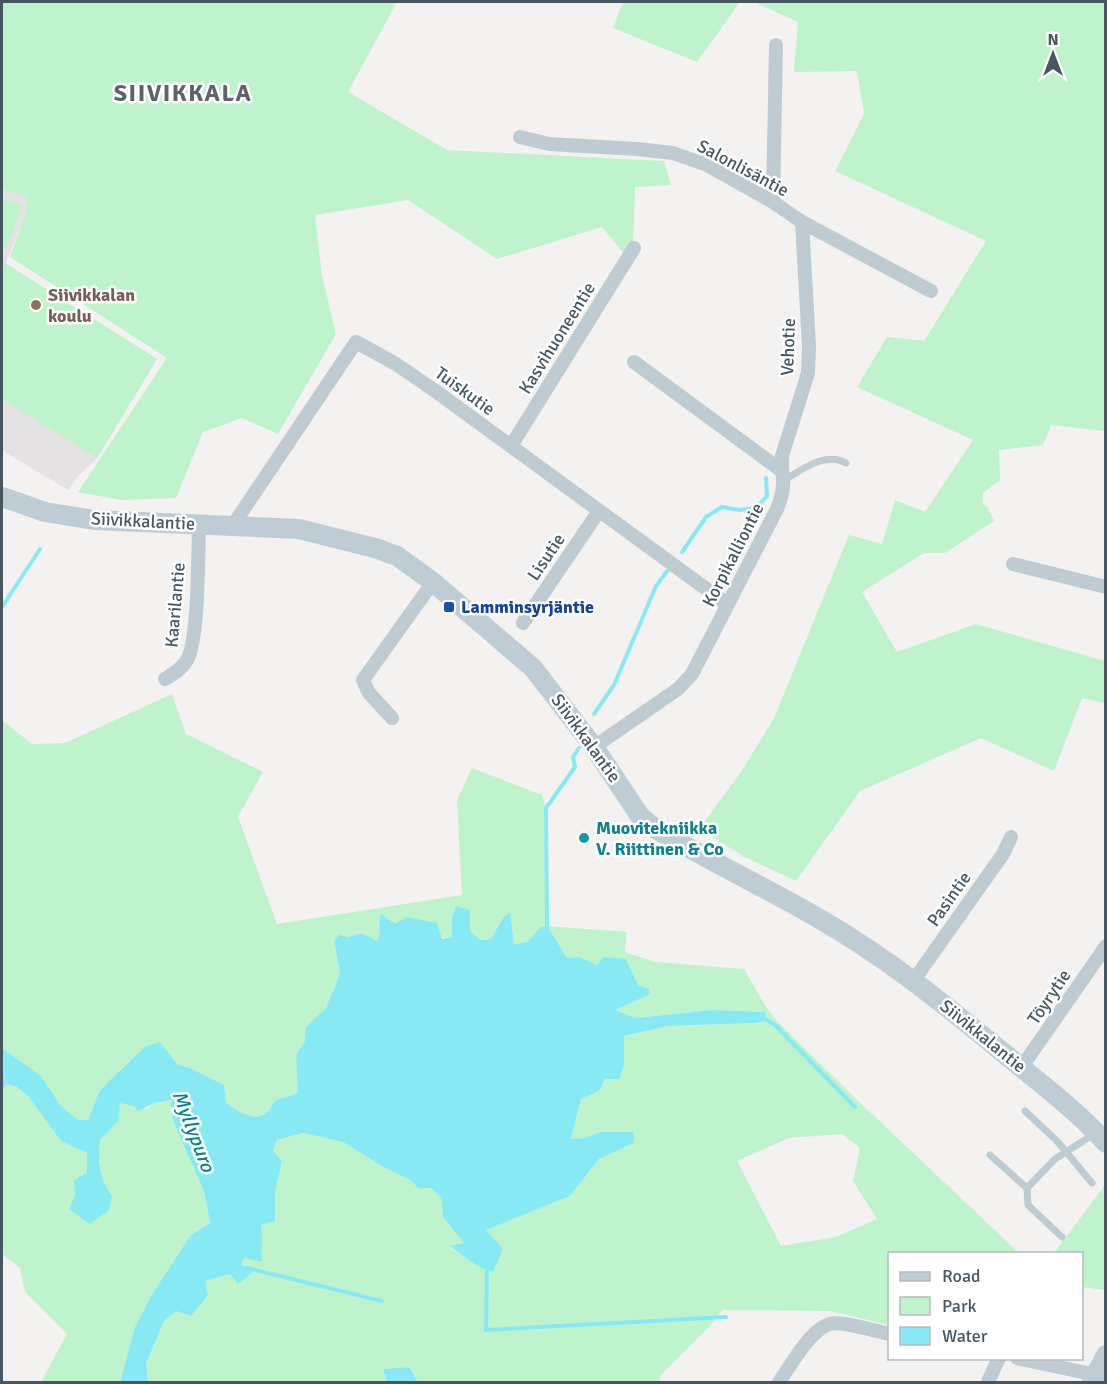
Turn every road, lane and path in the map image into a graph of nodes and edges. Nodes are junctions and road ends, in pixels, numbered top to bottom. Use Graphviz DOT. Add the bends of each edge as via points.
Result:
graph roads {
  1 [pos="776,45"];
  2 [pos="520,137"];
  3 [pos="773,202"];
  4 [pos="802,222"];
  5 [pos="634,248"];
  6 [pos="932,291"];
  7 [pos="634,362"];
  8 [pos="511,446"];
  9 [pos="846,463"];
  10 [pos="783,475"];
  11 [pos="2,497"];
  12 [pos="599,511"];
  13 [pos="199,524"];
  14 [pos="233,525"];
  15 [pos="1012,564"];
  16 [pos="433,582"];
  17 [pos="1106,587"];
  18 [pos="727,604"];
  19 [pos="523,623"];
  20 [pos="165,679"];
  21 [pos="392,718"];
  22 [pos="594,747"];
  23 [pos="1011,837"];
  24 [pos="1106,946"];
  25 [pos="914,980"];
  26 [pos="1021,1068"];
  27 [pos="1025,1111"];
  28 [pos="1101,1138"];
  29 [pos="1066,1152"];
  30 [pos="990,1155"];
  31 [pos="1092,1183"];
  32 [pos="1027,1188"];
  33 [pos="1062,1237"];
  34 [pos="888,1334"];
  35 [pos="1106,1355"];
  36 [pos="999,1360"];
  37 [pos="1021,1360"];
  38 [pos="1094,1379"];
  39 [pos="779,1383"];
  40 [pos="988,1383"];
  1 -- 3 [label="street"];
  2 -- 3 [label="street, Salonlisäntie" via="549,144 673,153 707,165"];
  3 -- 4 [label="street, Salonlisäntie"];
  4 -- 6 [label="street, Salonlisäntie"];
  4 -- 10 [label="street, Vehotie" via="808,373 782,456"];
  5 -- 8 [label="street, Kasvihuoneentie"];
  7 -- 10 [label="street"];
  8 -- 12 [label="street, Tuiskutie"];
  8 -- 14 [label="street, Tuiskutie" via="405,371 356,342"];
  9 -- 10 [label="lane" via="825,459"];
  10 -- 18 [label="street, Korpikalliontie" via="783,495 777,509"];
  11 -- 13 [label="main road, Siivikkalantie" via="45,512 94,520"];
  12 -- 18 [label="street, Tuiskutie"];
  12 -- 19 [label="street, Lisutie"];
  13 -- 14 [label="main road, Siivikkalantie"];
  13 -- 20 [label="street, Kaarilantie" via="189,657"];
  14 -- 16 [label="main road, Siivikkalantie" via="299,529 375,548 397,556"];
  15 -- 17 [label="street"];
  16 -- 21 [label="street" via="363,680 369,693"];
  16 -- 22 [label="main road, Siivikkalantie" via="533,668"];
  18 -- 22 [label="street, Korpikalliontie" via="686,681"];
  22 -- 25 [label="main road, Siivikkalantie" via="640,816 654,828 842,932"];
  23 -- 25 [label="street, Pasintie"];
  24 -- 26 [label="street, Töyrytie"];
  25 -- 26 [label="main road, Siivikkalantie"];
  26 -- 28 [label="main road, Siivikkalantie"];
  27 -- 29 [label="lane"];
  28 -- 29 [label="lane"];
  29 -- 31 [label="lane"];
  29 -- 32 [label="lane"];
  30 -- 32 [label="lane"];
  32 -- 33 [label="lane" via="1029,1205"];
  34 -- 39 [label="street" via="834,1323 821,1328"];
  35 -- 38 [label="main road"];
  36 -- 40 [label="street"];
  37 -- 38 [label="street"];
}
